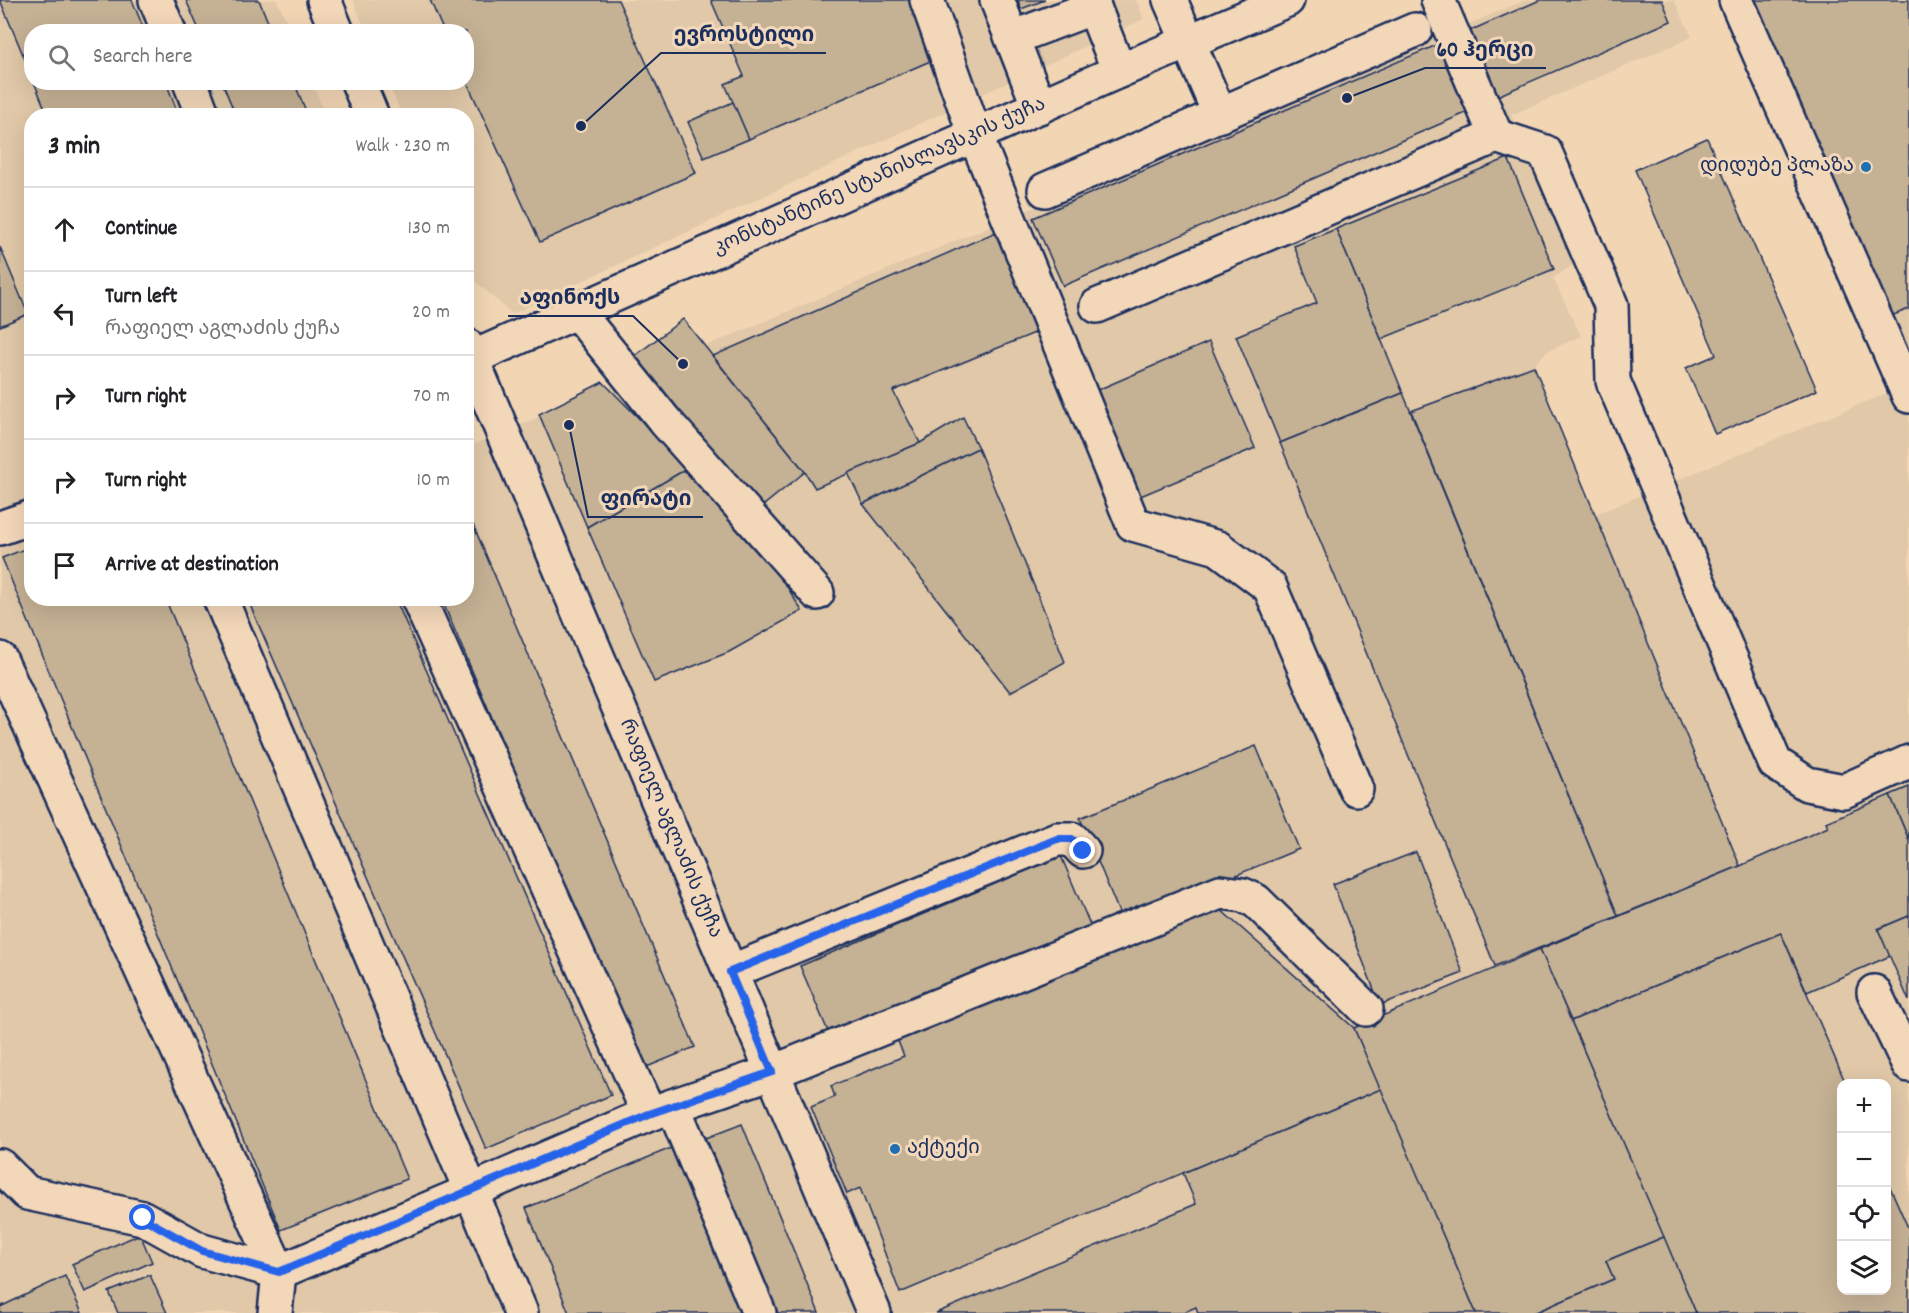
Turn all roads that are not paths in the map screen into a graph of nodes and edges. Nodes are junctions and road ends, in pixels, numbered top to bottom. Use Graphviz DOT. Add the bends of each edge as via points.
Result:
graph roads {
  1 [pos="156,0"];
  2 [pos="324,0"];
  3 [pos="927,0"];
  4 [pos="997,0"];
  5 [pos="1170,0"];
  6 [pos="1287,0"];
  7 [pos="1438,0"];
  8 [pos="1736,0"];
  9 [pos="1092,4"];
  10 [pos="166,24"];
  11 [pos="334,24"];
  12 [pos="1415,30"];
  13 [pos="1012,38"];
  14 [pos="1188,41"];
  15 [pos="1119,71"];
  16 [pos="193,90"];
  17 [pos="361,90"];
  18 [pos="1039,107"];
  19 [pos="201,108"];
  20 [pos="369,108"];
  21 [pos="1220,115"];
  22 [pos="975,135"];
  23 [pos="1497,136"];
  24 [pos="1045,190"];
  25 [pos="1097,306"];
  26 [pos="577,312"];
  27 [pos="474,349"];
  28 [pos="474,363"];
  29 [pos="1909,396"];
  30 [pos="24,520"];
  31 [pos="0,528"];
  32 [pos="817,592"];
  33 [pos="223,606"];
  34 [pos="422,606"];
  35 [pos="0,659"];
  36 [pos="1909,762"];
  37 [pos="1356,789"];
  38 [pos="1083,851"];
  39 [pos="730,972"];
  40 [pos="1874,992"];
  41 [pos="1366,1009"];
  42 [pos="1909,1065"];
  43 [pos="772,1072"];
  44 [pos="661,1110"];
  45 [pos="0,1166"];
  46 [pos="471,1191"];
  47 [pos="279,1272"];
  48 [pos="275,1313"];
  49 [pos="521,1313"];
  50 [pos="759,1313"];
  51 [pos="874,1313"];
  1 -- 10 [label="street"];
  2 -- 11 [label="street"];
  3 -- 22 [label="street"];
  4 -- 13 [label="street"];
  5 -- 14 [label="street"];
  6 -- 14 [label="street, კონსტანტინე სტანისლავსკის ქუჩა"];
  7 -- 23 [label="street"];
  8 -- 29 [label="street"];
  9 -- 13 [label="street"];
  9 -- 15 [label="street"];
  12 -- 21 [label="street"];
  13 -- 18 [label="street"];
  14 -- 15 [label="street, კონსტანტინე სტანისლავსკის ქუჩა"];
  14 -- 21 [label="street"];
  15 -- 18 [label="street, კონსტანტინე სტანისლავსკის ქუჩა"];
  16 -- 19 [label="street"];
  17 -- 20 [label="street"];
  18 -- 22 [label="street, კონსტანტინე სტანისლავსკის ქუჩა"];
  21 -- 24 [label="street"];
  22 -- 26 [label="street, კონსტანტინე სტანისლავსკის ქუჩა"];
  22 -- 37 [label="street" via="1133,525 1218,548 1270,587"];
  23 -- 25 [label="street"];
  23 -- 36 [label="street" via="1545,152 1611,305 1612,381 1775,763 1807,784 1844,791"];
  26 -- 27 [label="street, კონსტანტინე სტანისლავსკის ქუჩა"];
  26 -- 32 [label="street" via="665,421"];
  28 -- 39 [label="street, რაფიელ აგლაძის ქუჩა"];
  30 -- 31 [label="street"];
  33 -- 46 [label="street"];
  34 -- 44 [label="street"];
  35 -- 47 [label="street"];
  38 -- 39 [label="street" via="1072,839 1057,839"];
  39 -- 43 [label="street, რაფიელ აგლაძის ქუჩა"];
  40 -- 42 [label="street"];
  41 -- 43 [label="street" via="1256,901 1220,892"];
  43 -- 44 [label="street"];
  43 -- 51 [label="street, რაფიელ აგლაძის ქუჩა"];
  44 -- 46 [label="street"];
  44 -- 50 [label="street"];
  45 -- 47 [label="street" via="27,1193 143,1218 202,1251"];
  46 -- 47 [label="street"];
  46 -- 49 [label="street"];
  47 -- 48 [label="street"];
}
